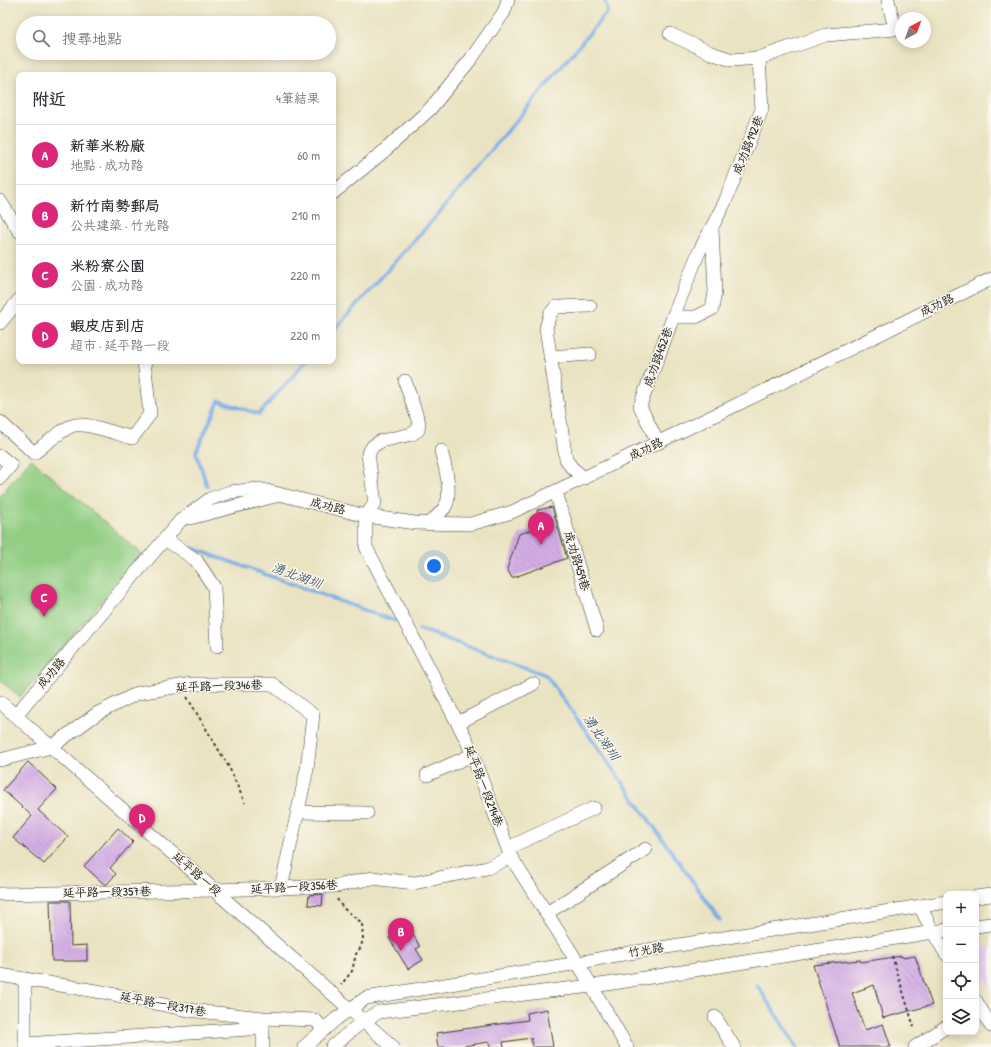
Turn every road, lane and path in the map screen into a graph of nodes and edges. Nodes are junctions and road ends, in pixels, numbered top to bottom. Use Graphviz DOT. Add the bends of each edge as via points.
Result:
graph roads {
  1 [pos="508,0"];
  2 [pos="888,0"];
  3 [pos="670,34"];
  4 [pos="759,58"];
  5 [pos="336,191"];
  6 [pos="0,201"];
  7 [pos="16,226"];
  8 [pos="712,227"];
  9 [pos="991,279"];
  10 [pos="16,304"];
  11 [pos="590,306"];
  12 [pos="673,317"];
  13 [pos="0,323"];
  14 [pos="590,354"];
  15 [pos="550,357"];
  16 [pos="144,364"];
  17 [pos="405,381"];
  18 [pos="0,422"];
  19 [pos="658,443"];
  20 [pos="441,451"];
  21 [pos="0,456"];
  22 [pos="0,478"];
  23 [pos="584,478"];
  24 [pos="556,492"];
  25 [pos="366,516"];
  26 [pos="429,524"];
  27 [pos="165,539"];
  28 [pos="597,630"];
  29 [pos="217,646"];
  30 [pos="533,684"];
  31 [pos="180,686"];
  32 [pos="0,702"];
  33 [pos="15,716"];
  34 [pos="458,723"];
  35 [pos="51,747"];
  36 [pos="472,755"];
  37 [pos="0,760"];
  38 [pos="427,775"];
  39 [pos="245,803"];
  40 [pos="594,808"];
  41 [pos="297,812"];
  42 [pos="367,813"];
  43 [pos="646,849"];
  44 [pos="510,852"];
  45 [pos="333,886"];
  46 [pos="281,888"];
  47 [pos="215,890"];
  48 [pos="0,894"];
  49 [pos="991,895"];
  50 [pos="979,897"];
  51 [pos="943,902"];
  52 [pos="920,906"];
  53 [pos="547,913"];
  54 [pos="991,924"];
  55 [pos="979,926"];
  56 [pos="943,930"];
  57 [pos="933,932"];
  58 [pos="943,949"];
  59 [pos="892,956"];
  60 [pos="578,963"];
  61 [pos="0,975"];
  62 [pos="25,979"];
  63 [pos="591,985"];
  64 [pos="332,994"];
  65 [pos="979,1008"];
  66 [pos="349,1009"];
  67 [pos="715,1017"];
  68 [pos="363,1021"];
  69 [pos="264,1023"];
  70 [pos="991,1026"];
  71 [pos="914,1027"];
  72 [pos="324,1029"];
  73 [pos="943,1029"];
  74 [pos="25,1045"];
  75 [pos="263,1047"];
  76 [pos="304,1047"];
  77 [pos="332,1047"];
  78 [pos="393,1047"];
  79 [pos="627,1047"];
  80 [pos="734,1047"];
  81 [pos="915,1047"];
  1 -- 5 [label="street" via="504,12 479,48 430,109"];
  2 -- 4 [label="street" via="895,30 826,35"];
  3 -- 4 [label="street" via="732,60"];
  4 -- 8 [label="street, 成功路192巷" via="762,109"];
  6 -- 7 [label="street"];
  8 -- 12 [label="street, 成功路192巷" via="698,254"];
  8 -- 12 [label="street, 成功路452巷" via="715,292 712,309 696,317"];
  9 -- 19 [label="street, 成功路"];
  10 -- 13 [label="street"];
  11 -- 15 [label="street" via="556,307 550,314 546,328"];
  12 -- 19 [label="street, 成功路452巷" via="640,406"];
  14 -- 15 [label="street"];
  15 -- 23 [label="street" via="566,459"];
  16 -- 18 [label="street" via="150,414 132,438 86,425 74,425 34,453"];
  17 -- 25 [label="street" via="419,423 418,430 412,434 382,441 373,446 368,454 375,503"];
  19 -- 23 [label="street, 成功路"];
  20 -- 26 [label="street" via="447,474 448,495 445,507"];
  21 -- 22 [label="street" via="11,466"];
  23 -- 24 [label="street, 成功路"];
  24 -- 26 [label="street, 成功路" via="512,512 471,524"];
  24 -- 28 [label="street, 成功路459巷"];
  25 -- 26 [label="street, 成功路"];
  25 -- 27 [label="street, 成功路" via="281,495 180,521"];
  25 -- 34 [label="street, 延平路一段214巷" via="366,547"];
  27 -- 29 [label="street" via="196,560 214,586"];
  27 -- 33 [label="street, 成功路"];
  30 -- 34 [label="street"];
  31 -- 35 [label="street, 延平路一段346巷" via="138,692 98,713"];
  31 -- 39 [label="path" via="229,768"];
  31 -- 41 [label="street, 延平路一段346巷" via="272,684 313,715 307,769"];
  32 -- 33 [label="street, 延平路一段"];
  33 -- 35 [label="street, 延平路一段"];
  34 -- 36 [label="street, 延平路一段214巷"];
  35 -- 37 [label="street"];
  35 -- 47 [label="street, 延平路一段"];
  36 -- 38 [label="street"];
  36 -- 44 [label="street, 延平路一段214巷"];
  40 -- 44 [label="street, 延平路一段356巷"];
  41 -- 42 [label="street"];
  41 -- 46 [label="street, 延平路一段346巷"];
  43 -- 53 [label="street"];
  44 -- 45 [label="street, 延平路一段356巷" via="487,868 414,883 372,878"];
  44 -- 53 [label="street, 延平路一段214巷"];
  45 -- 46 [label="street, 延平路一段356巷"];
  45 -- 64 [label="path" via="335,896 343,908 362,923 363,938 352,971"];
  46 -- 47 [label="street, 延平路一段356巷"];
  47 -- 48 [label="street, 延平路一段357巷"];
  47 -- 64 [label="street, 延平路一段"];
  49 -- 50 [label="street"];
  51 -- 52 [label="street, 竹光路"];
  52 -- 57 [label="street"];
  52 -- 60 [label="street, 竹光路"];
  53 -- 60 [label="street, 延平路一段214巷"];
  54 -- 55 [label="street"];
  56 -- 57 [label="street"];
  57 -- 58 [label="street"];
  57 -- 63 [label="street"];
  59 -- 71 [label="path"];
  60 -- 63 [label="street, 延平路一段214巷"];
  60 -- 66 [label="street, 竹光路" via="366,998"];
  61 -- 62 [label="street, 延平路一段317巷"];
  62 -- 69 [label="street, 延平路一段317巷"];
  62 -- 74 [label="street"];
  63 -- 68 [label="street" via="379,1012"];
  63 -- 79 [label="street, 延平路一段214巷"];
  64 -- 66 [label="street, 延平路一段"];
  65 -- 70 [label="street"];
  66 -- 68 [label="street, 延平路一段"];
  66 -- 72 [label="street, 竹光路"];
  67 -- 80 [label="street"];
  68 -- 77 [label="street"];
  68 -- 78 [label="street, 延平路一段"];
  69 -- 72 [label="street, 延平路一段317巷" via="315,1020"];
  69 -- 74 [label="street"];
  69 -- 75 [label="street"];
  72 -- 76 [label="street, 竹光路"];
  73 -- 81 [label="street"];
}
